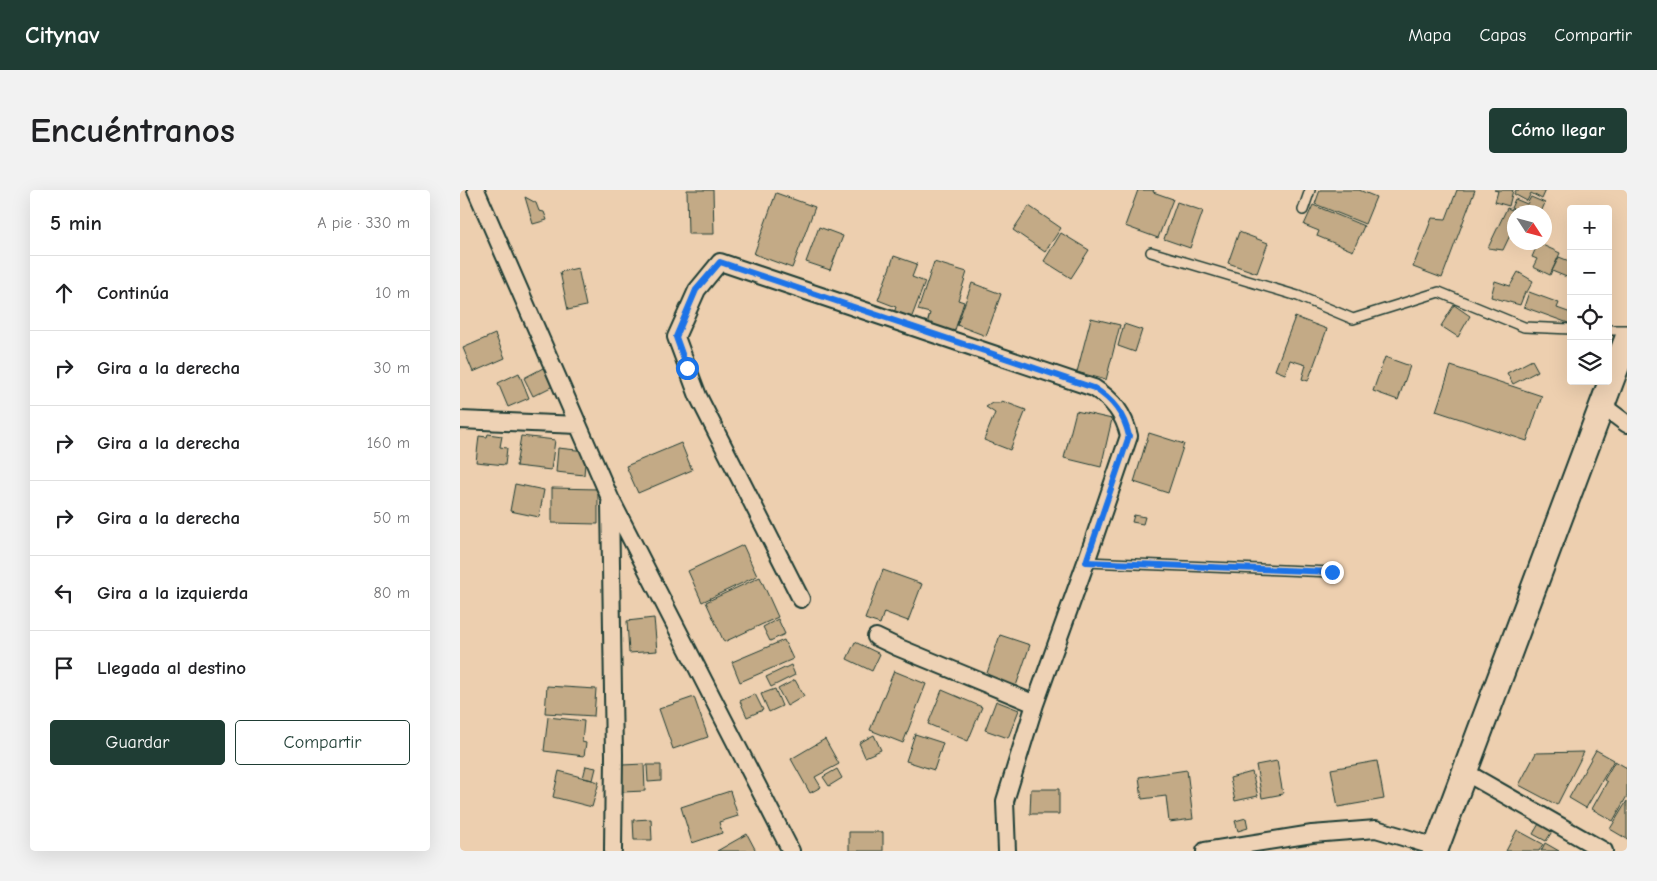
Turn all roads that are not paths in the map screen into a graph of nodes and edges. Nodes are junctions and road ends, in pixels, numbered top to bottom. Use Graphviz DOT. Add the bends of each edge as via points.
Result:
graph roads {
  1 [pos="476,190"];
  2 [pos="1310,190"];
  3 [pos="1303,210"];
  4 [pos="1151,252"];
  5 [pos="1567,329"];
  6 [pos="1612,330"];
  7 [pos="1627,330"];
  8 [pos="1627,339"];
  9 [pos="1603,406"];
  10 [pos="460,420"];
  11 [pos="1627,424"];
  12 [pos="578,425"];
  13 [pos="610,498"];
  14 [pos="1086,562"];
  15 [pos="1332,572"];
  16 [pos="801,599"];
  17 [pos="876,637"];
  18 [pos="1035,704"];
  19 [pos="1465,772"];
  20 [pos="1227,849"];
  21 [pos="1436,849"];
  22 [pos="614,851"];
  23 [pos="791,851"];
  24 [pos="1006,851"];
  25 [pos="1206,851"];
  26 [pos="1604,851"];
  1 -- 12 [label="street"];
  2 -- 3 [label="lane"];
  4 -- 5 [label="lane" via="1298,296 1353,319 1439,292 1524,328"];
  6 -- 7 [label="lane"];
  8 -- 9 [label="main road"];
  9 -- 11 [label="street"];
  9 -- 19 [label="main road"];
  10 -- 12 [label="street"];
  12 -- 13 [label="street"];
  13 -- 22 [label="street"];
  13 -- 23 [label="street"];
  14 -- 15 [label="lane"];
  14 -- 16 [label="street" via="1129,436 1121,413 1105,395 1094,388 720,262 696,290 676,337 698,396"];
  14 -- 18 [label="street"];
  17 -- 18 [label="street"];
  18 -- 24 [label="street" via="1005,801"];
  19 -- 21 [label="main road"];
  19 -- 26 [label="street"];
  20 -- 21 [label="street" via="1312,834 1376,829"];
  20 -- 25 [label="street"];
}
